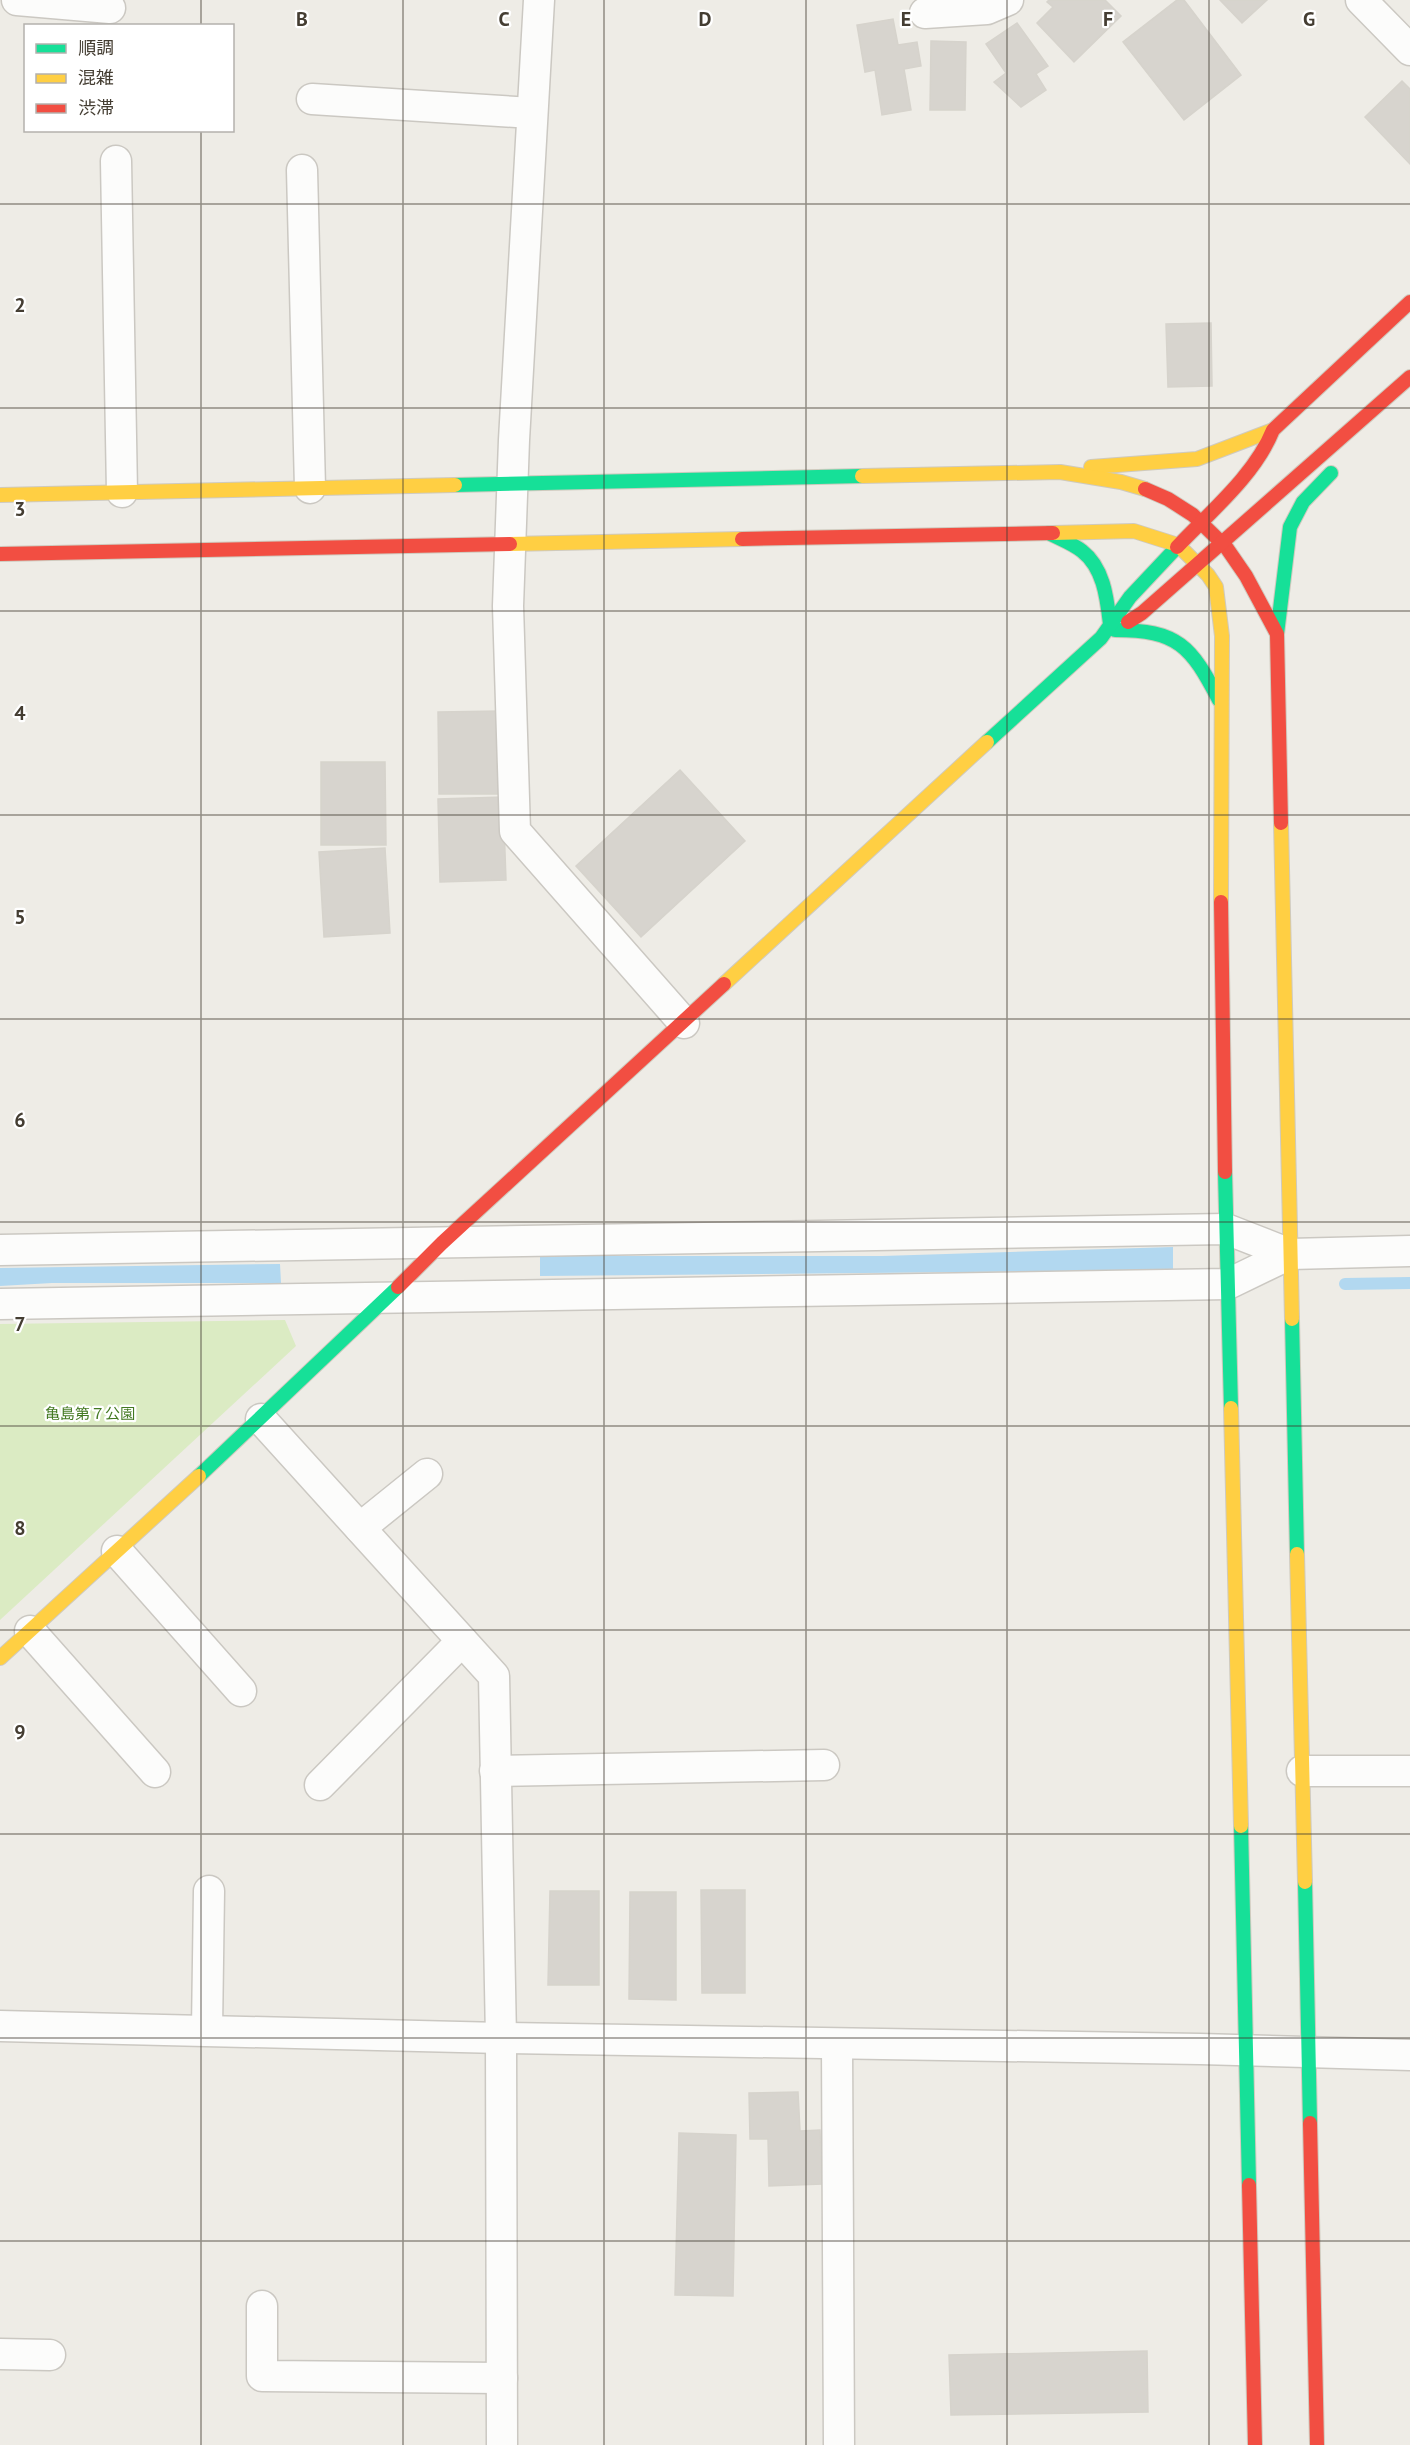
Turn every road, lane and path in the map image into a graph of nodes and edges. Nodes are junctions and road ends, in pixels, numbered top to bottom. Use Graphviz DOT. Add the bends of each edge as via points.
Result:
graph roads {
  1 [pos="16,0"];
  2 [pos="539,0"];
  3 [pos="1008,0"];
  4 [pos="1361,0"];
  5 [pos="110,8"];
  6 [pos="925,13"];
  7 [pos="1410,50"];
  8 [pos="312,99"];
  9 [pos="532,113"];
  10 [pos="116,161"];
  11 [pos="302,170"];
  12 [pos="1410,302"];
  13 [pos="1410,377"];
  14 [pos="1360,423"];
  15 [pos="1273,430"];
  16 [pos="1060,472"];
  17 [pos="513,484"];
  18 [pos="310,488"];
  19 [pos="122,492"];
  20 [pos="0,495"];
  21 [pos="1200,522"];
  22 [pos="1047,532"];
  23 [pos="1223,542"];
  24 [pos="510,543"];
  25 [pos="1178,545"];
  26 [pos="0,554"];
  27 [pos="1198,564"];
  28 [pos="1111,629"];
  29 [pos="1277,634"];
  30 [pos="1223,707"];
  31 [pos="684,1023"];
  32 [pos="1226,1229"];
  33 [pos="442,1243"];
  34 [pos="0,1250"];
  35 [pos="1410,1251"];
  36 [pos="1290,1254"];
  37 [pos="1228,1284"];
  38 [pos="390,1297"];
  39 [pos="0,1304"];
  40 [pos="261,1419"];
  41 [pos="427,1474"];
  42 [pos="360,1528"];
  43 [pos="117,1551"];
  44 [pos="30,1631"];
  45 [pos="462,1641"];
  46 [pos="0,1658"];
  47 [pos="241,1691"];
  48 [pos="824,1765"];
  49 [pos="495,1771"];
  50 [pos="1302,1771"];
  51 [pos="155,1772"];
  52 [pos="1410,1772"];
  53 [pos="320,1785"];
  54 [pos="209,1891"];
  55 [pos="0,2026"];
  56 [pos="207,2030"];
  57 [pos="501,2038"];
  58 [pos="837,2045"];
  59 [pos="1245,2051"];
  60 [pos="1308,2053"];
  61 [pos="1410,2055"];
  62 [pos="262,2306"];
  63 [pos="0,2354"];
  64 [pos="50,2355"];
  65 [pos="502,2378"];
  66 [pos="502,2445"];
  67 [pos="839,2445"];
  68 [pos="1255,2445"];
  69 [pos="1317,2445"];
  1 -- 5 [label="street"];
  2 -- 9 [label="street"];
  3 -- 6 [label="street" via="987,9"];
  4 -- 7 [label="street"];
  8 -- 9 [label="street"];
  9 -- 17 [label="street"];
  10 -- 19 [label="street"];
  11 -- 18 [label="street"];
  12 -- 15 [label="street"];
  13 -- 14 [label="street"];
  14 -- 23 [label="street"];
  14 -- 29 [label="street" via="1334,470 1303,501 1290,527"];
  15 -- 16 [label="street" via="1186,461 1115,463"];
  15 -- 21 [label="street" via="1252,467"];
  16 -- 17 [label="street"];
  16 -- 21 [label="street" via="1141,486"];
  17 -- 18 [label="street"];
  17 -- 24 [label="street"];
  18 -- 19 [label="street"];
  19 -- 20 [label="street"];
  21 -- 23 [label="street"];
  21 -- 25 [label="street"];
  22 -- 24 [label="street"];
  22 -- 25 [label="street" via="1134,531"];
  22 -- 28 [label="street" via="1086,553 1105,595"];
  23 -- 27 [label="street"];
  23 -- 29 [label="street" via="1236,558"];
  24 -- 26 [label="street"];
  24 -- 31 [label="street" via="507,606 515,831"];
  25 -- 27 [label="street"];
  25 -- 28 [label="street" via="1130,597"];
  27 -- 28 [label="street" via="1142,613"];
  27 -- 30 [label="street" via="1216,587 1219,601"];
  28 -- 30 [label="street" via="1165,634 1189,650 1200,662"];
  28 -- 31 [label="street"];
  29 -- 36 [label="street"];
  30 -- 32 [label="street" via="1221,978"];
  31 -- 33 [label="street"];
  32 -- 33 [label="street"];
  32 -- 36 [label="street"];
  32 -- 37 [label="street"];
  33 -- 34 [label="street"];
  33 -- 38 [label="street"];
  35 -- 36 [label="street"];
  36 -- 37 [label="street"];
  36 -- 50 [label="street"];
  37 -- 38 [label="street"];
  37 -- 59 [label="street"];
  38 -- 39 [label="street"];
  38 -- 40 [label="street"];
  40 -- 42 [label="street"];
  40 -- 43 [label="street"];
  41 -- 42 [label="street"];
  42 -- 45 [label="street"];
  43 -- 44 [label="street"];
  43 -- 47 [label="street"];
  44 -- 46 [label="street"];
  44 -- 51 [label="street"];
  45 -- 49 [label="street" via="494,1676"];
  45 -- 53 [label="street"];
  48 -- 49 [label="street"];
  49 -- 57 [label="street"];
  50 -- 52 [label="street"];
  50 -- 60 [label="street"];
  54 -- 56 [label="street"];
  55 -- 56 [label="street"];
  56 -- 57 [label="street"];
  57 -- 58 [label="street"];
  57 -- 65 [label="street"];
  58 -- 59 [label="street"];
  58 -- 67 [label="street"];
  59 -- 60 [label="street"];
  59 -- 68 [label="street"];
  60 -- 61 [label="street"];
  60 -- 69 [label="street"];
  62 -- 65 [label="street" via="262,2376"];
  63 -- 64 [label="street"];
  65 -- 66 [label="street"];
}
